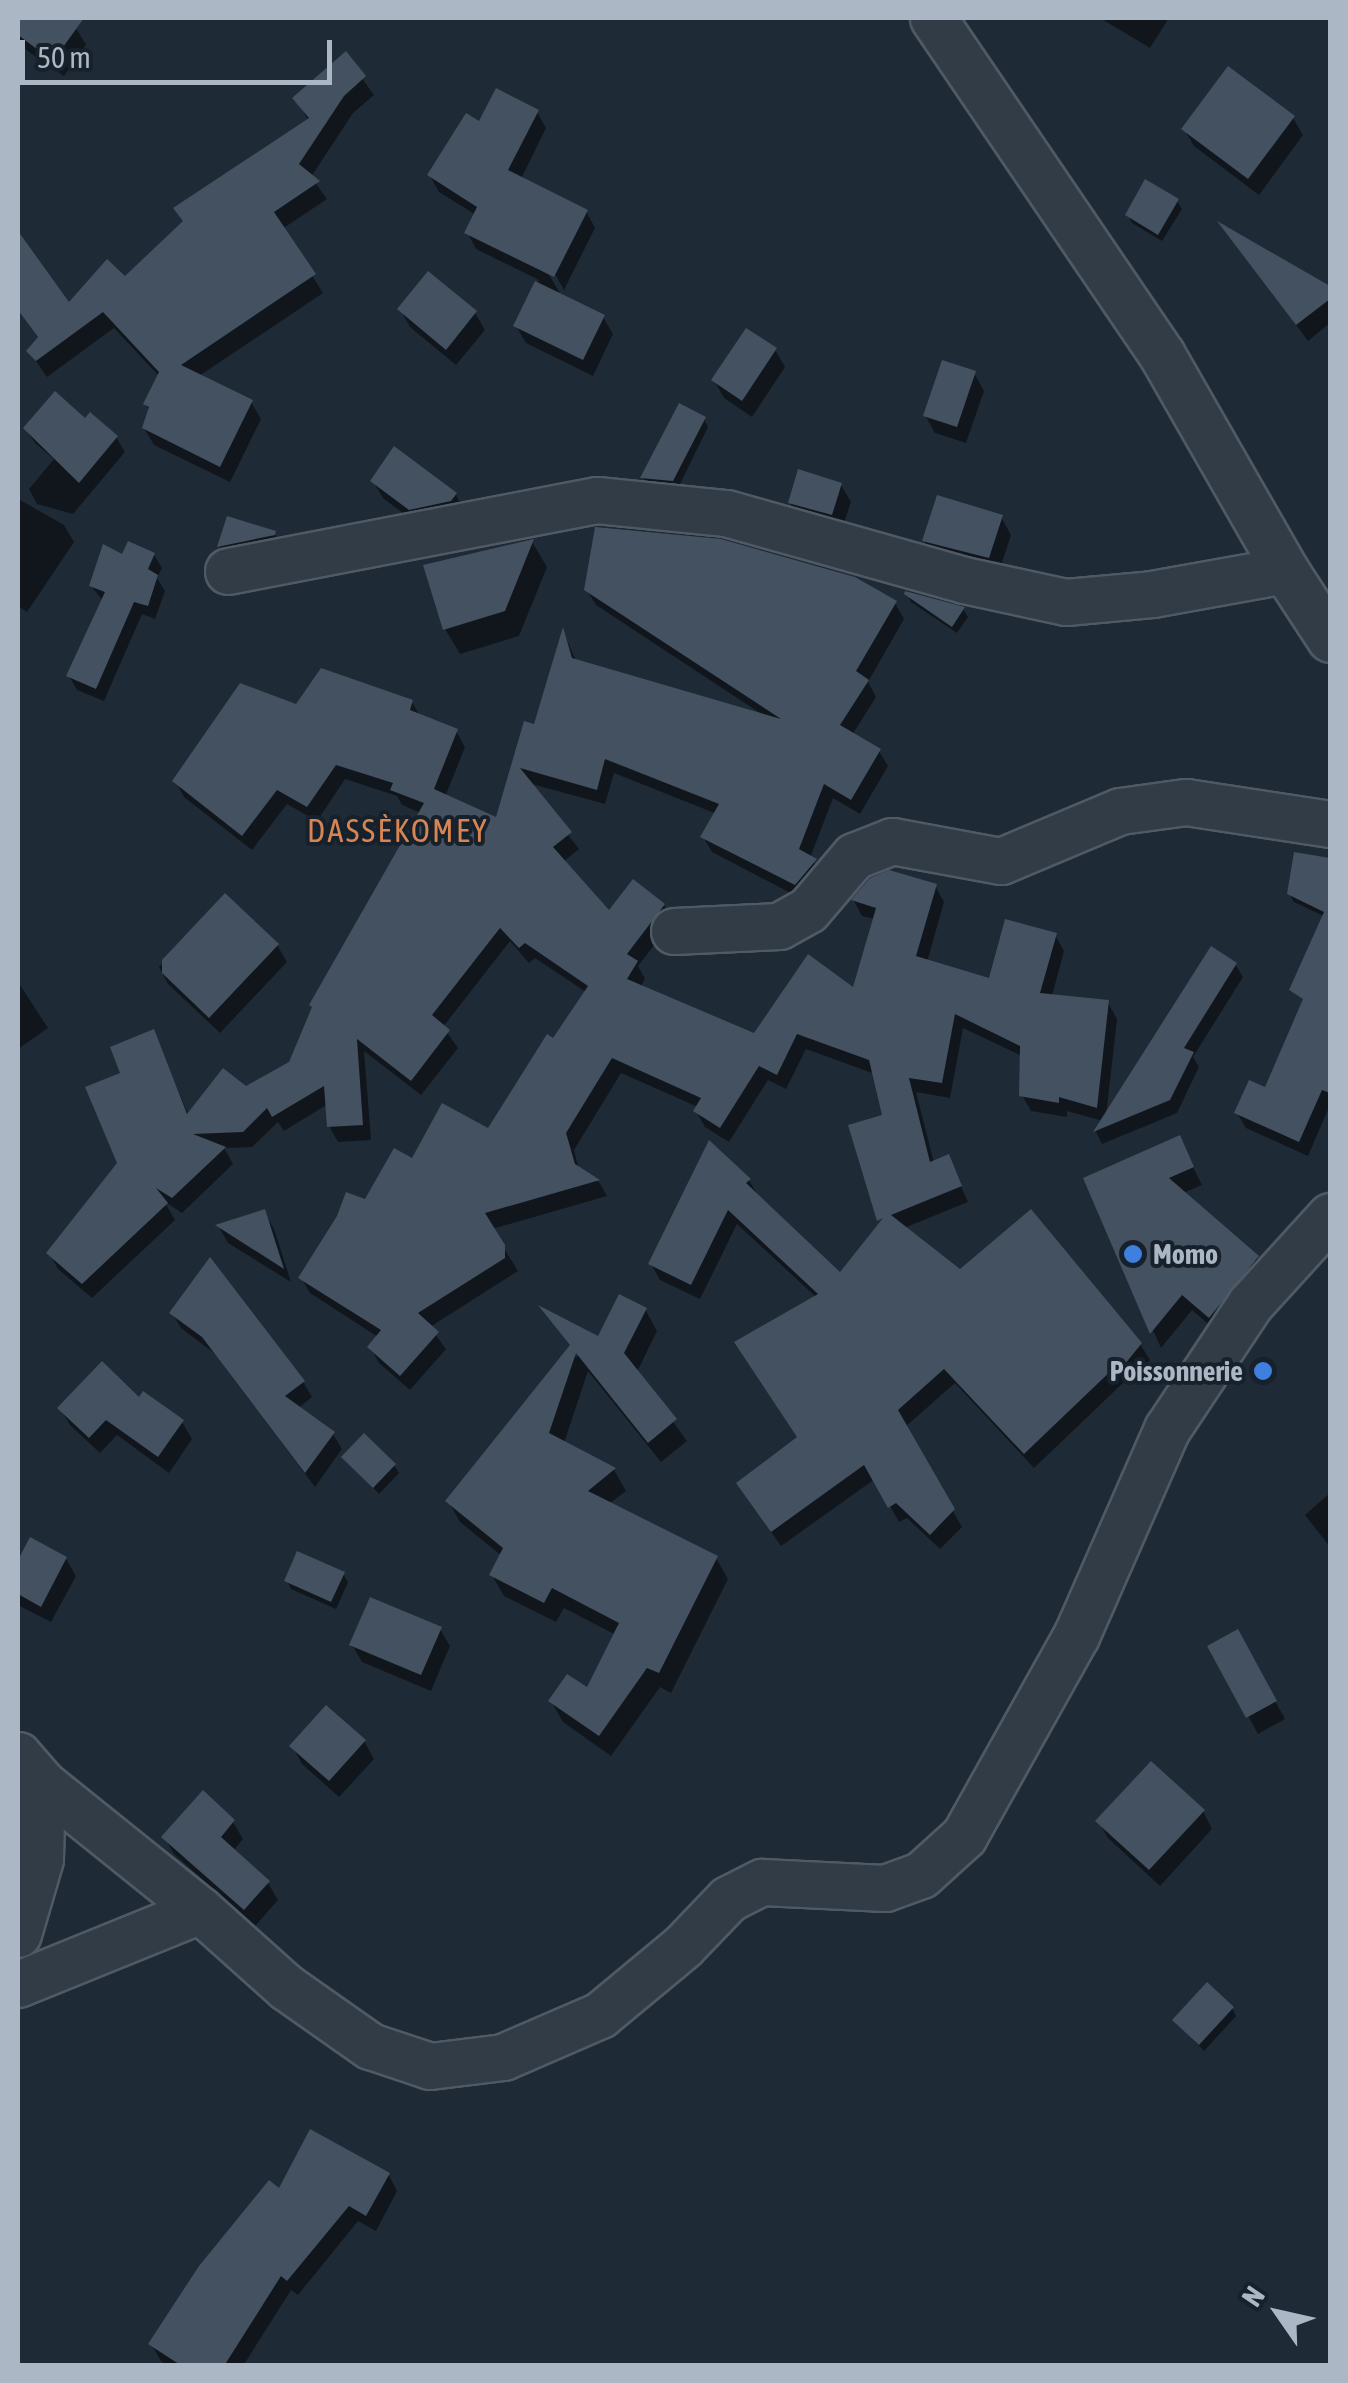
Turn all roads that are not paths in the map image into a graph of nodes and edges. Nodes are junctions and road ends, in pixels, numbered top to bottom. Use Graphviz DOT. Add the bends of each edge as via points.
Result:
graph roads {
  1 [pos="933,18"];
  2 [pos="1285,570"];
  3 [pos="228,571"];
  4 [pos="1330,639"];
  5 [pos="1330,824"];
  6 [pos="674,931"];
  7 [pos="1330,1216"];
  8 [pos="30,1769"];
  9 [pos="200,1910"];
  10 [pos="18,1934"];
  11 [pos="18,1984"];
  1 -- 2 [label="street" via="1162,356"];
  2 -- 3 [label="street" via="1066,602 726,513 596,500"];
  2 -- 4 [label="street"];
  5 -- 6 [label="street" via="1186,802 1120,811 1001,861 892,841 854,856 808,910 779,926"];
  7 -- 9 [label="street" via="1250,1304 1168,1428 1076,1636 964,1836 921,1876 885,1888 762,1882 728,1899 600,2015 502,2057 430,2066 370,2046 286,1988"];
  8 -- 9 [label="street"];
  8 -- 10 [label="street" via="40,1859"];
  9 -- 11 [label="street"];
}
